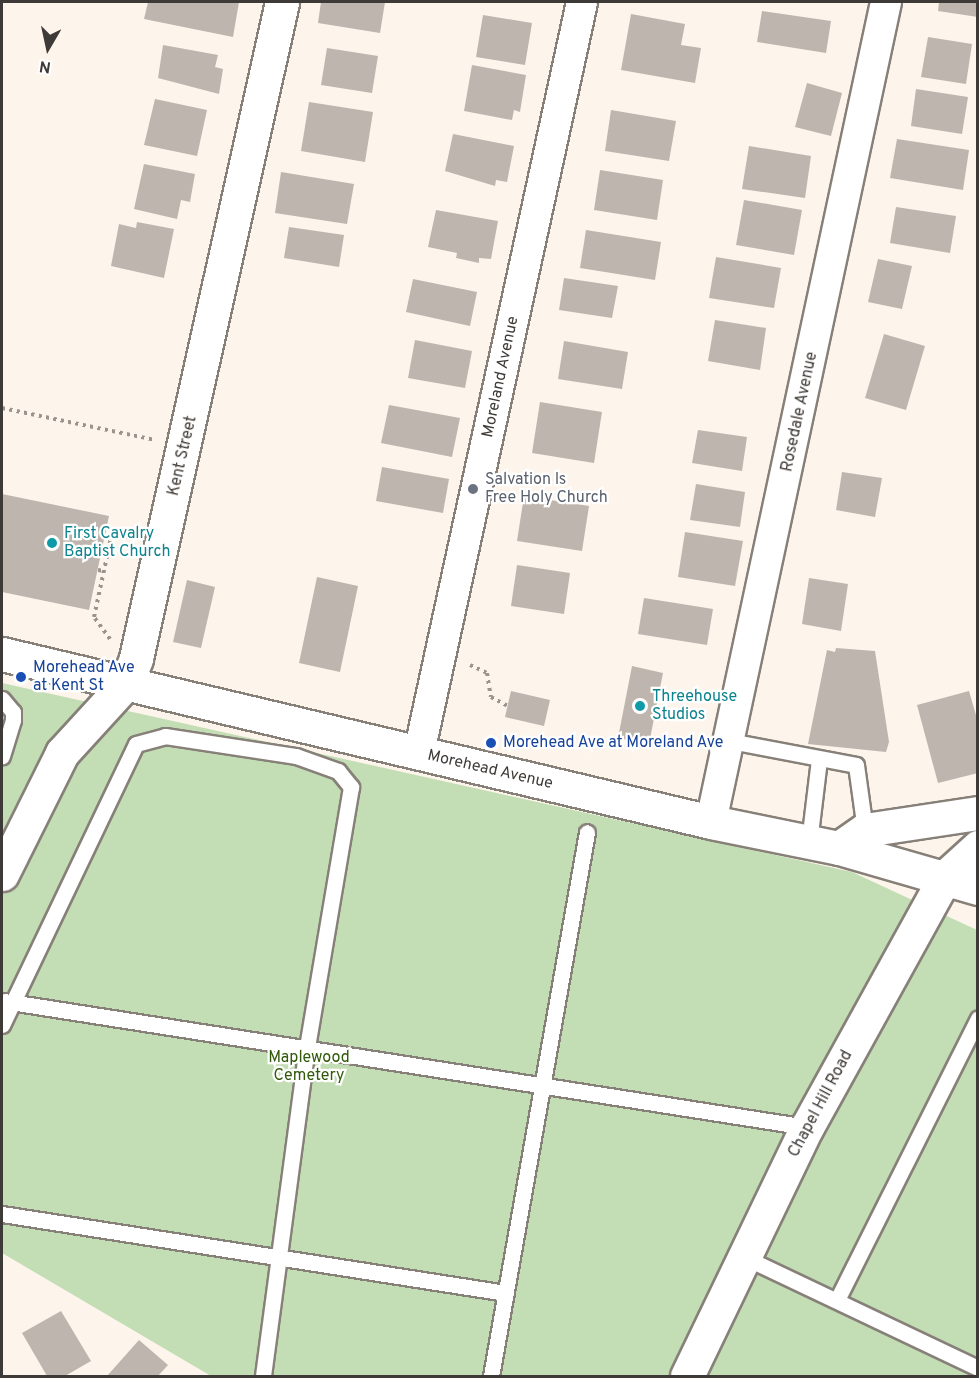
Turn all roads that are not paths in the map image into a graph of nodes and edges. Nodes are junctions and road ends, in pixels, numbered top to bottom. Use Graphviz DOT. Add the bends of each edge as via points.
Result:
graph roads {
  1 [pos="282,2"];
  2 [pos="582,2"];
  3 [pos="886,2"];
  4 [pos="2,654"];
  5 [pos="127,682"];
  6 [pos="2,699"];
  7 [pos="730,741"];
  8 [pos="420,753"];
  9 [pos="2,756"];
  10 [pos="819,759"];
  11 [pos="978,813"];
  12 [pos="711,822"];
  13 [pos="587,832"];
  14 [pos="838,840"];
  15 [pos="978,847"];
  16 [pos="2,874"];
  17 [pos="945,877"];
  18 [pos="978,888"];
  19 [pos="7,1002"];
  20 [pos="978,1018"];
  21 [pos="2,1026"];
  22 [pos="307,1046"];
  23 [pos="542,1086"];
  24 [pos="807,1127"];
  25 [pos="2,1214"];
  26 [pos="744,1257"];
  27 [pos="279,1258"];
  28 [pos="506,1293"];
  29 [pos="837,1300"];
  30 [pos="978,1368"];
  31 [pos="263,1377"];
  32 [pos="491,1377"];
  33 [pos="687,1377"];
  1 -- 5 [label="street, Kent Street" via="176,489"];
  2 -- 8 [label="street, Moreland Avenue"];
  3 -- 7 [label="street, Rosedale Avenue"];
  4 -- 5 [label="street, Morehead Avenue"];
  5 -- 8 [label="street, Morehead Avenue"];
  5 -- 16 [label="street" via="71,739"];
  6 -- 9 [label="lane" via="13,712 13,720"];
  7 -- 10 [label="lane"];
  7 -- 12 [label="street, Rosedale Avenue"];
  8 -- 12 [label="street, Morehead Avenue"];
  10 -- 14 [label="lane"];
  10 -- 14 [label="lane" via="856,765"];
  11 -- 14 [label="street"];
  12 -- 14 [label="street, Morehead Avenue"];
  13 -- 23 [label="lane"];
  14 -- 17 [label="street, Morehead Avenue"];
  15 -- 17 [label="street, Chapel Hill Road"];
  17 -- 18 [label="street, Morehead Avenue"];
  17 -- 24 [label="street, Chapel Hill Road"];
  19 -- 21 [label="lane"];
  19 -- 22 [label="lane"];
  19 -- 22 [label="lane" via="136,744 165,736 296,756 338,771 351,787"];
  20 -- 29 [label="lane"];
  22 -- 23 [label="lane"];
  22 -- 27 [label="lane"];
  23 -- 24 [label="lane"];
  23 -- 28 [label="lane"];
  24 -- 26 [label="street, Chapel Hill Road"];
  25 -- 27 [label="lane"];
  26 -- 29 [label="lane"];
  26 -- 33 [label="street, Chapel Hill Road"];
  27 -- 28 [label="lane"];
  27 -- 31 [label="lane"];
  28 -- 32 [label="lane"];
  29 -- 30 [label="lane"];
}
